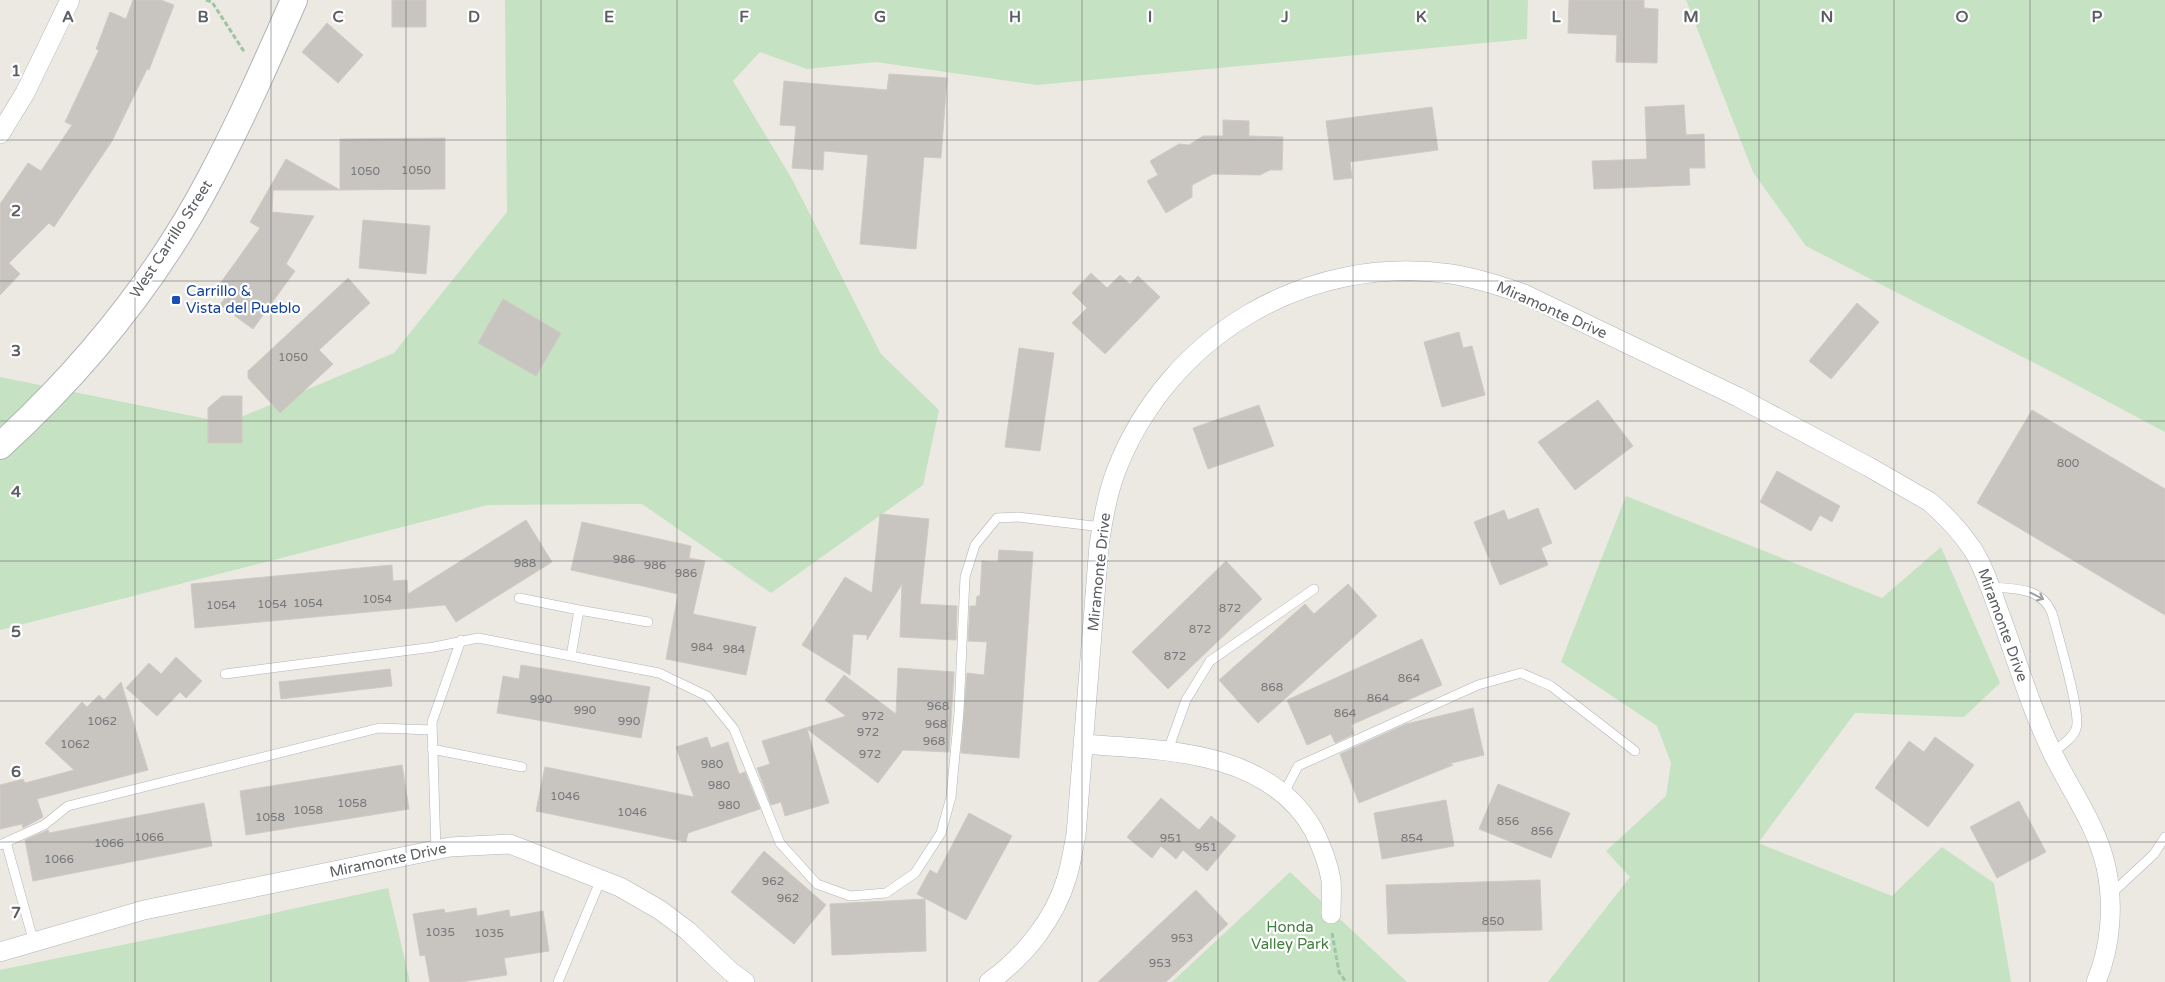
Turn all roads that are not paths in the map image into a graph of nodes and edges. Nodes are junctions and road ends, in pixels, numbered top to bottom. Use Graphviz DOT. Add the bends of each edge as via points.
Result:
graph roads {
  1 [pos="70,0"];
  2 [pos="294,0"];
  3 [pos="0,134"];
  4 [pos="0,446"];
  5 [pos="1102,527"];
  6 [pos="1990,587"];
  7 [pos="1314,589"];
  8 [pos="519,598"];
  9 [pos="579,610"];
  10 [pos="648,622"];
  11 [pos="461,640"];
  12 [pos="571,656"];
  13 [pos="225,674"];
  14 [pos="432,730"];
  15 [pos="1083,744"];
  16 [pos="432,749"];
  17 [pos="1168,750"];
  18 [pos="1635,751"];
  19 [pos="2052,753"];
  20 [pos="522,767"];
  21 [pos="1284,793"];
  22 [pos="2165,837"];
  23 [pos="3,843"];
  24 [pos="436,850"];
  25 [pos="601,879"];
  26 [pos="2110,895"];
  27 [pos="1331,914"];
  28 [pos="34,943"];
  29 [pos="0,952"];
  30 [pos="2100,981"];
  31 [pos="558,982"];
  32 [pos="745,982"];
  33 [pos="989,982"];
  1 -- 3 [label="street" via="25,93"];
  2 -- 4 [label="main road, West Carrillo Street" via="212,176 176,238 125,311 75,371"];
  5 -- 6 [label="street, Miramonte Drive" via="1116,472 1129,443 1150,406 1176,372 1199,350 1233,323 1290,293 1366,273 1408,271 1451,274 1524,294 1805,432 1930,502 1958,530 1973,551"];
  5 -- 12 [label="lane" via="1018,517 997,518 975,545 965,577 959,712 951,797 941,833 915,873 886,893 850,896 817,884 780,843 734,729 707,696 659,673"];
  5 -- 15 [label="street, Miramonte Drive"];
  6 -- 19 [label="street, Miramonte Drive"];
  6 -- 19 [label="lane, one-way" via="2040,596 2052,613 2073,694 2077,723 2074,733"];
  7 -- 17 [label="lane" via="1210,661 1186,700"];
  8 -- 9 [label="lane"];
  9 -- 10 [label="lane"];
  9 -- 12 [label="lane"];
  11 -- 12 [label="lane" via="478,638"];
  11 -- 13 [label="lane"];
  11 -- 14 [label="lane"];
  14 -- 16 [label="lane"];
  14 -- 23 [label="lane" via="379,728 68,806 44,825"];
  15 -- 17 [label="street"];
  15 -- 33 [label="street, Miramonte Drive" via="1076,836 1067,878 1040,931 1022,954"];
  16 -- 20 [label="lane"];
  16 -- 24 [label="lane"];
  17 -- 21 [label="street" via="1238,768"];
  18 -- 21 [label="lane" via="1551,686 1521,673 1478,685 1298,766"];
  19 -- 26 [label="street, Miramonte Drive" via="2098,839"];
  21 -- 27 [label="street" via="1304,815 1319,841 1330,879"];
  22 -- 26 [label="lane" via="2154,854"];
  23 -- 28 [label="lane"];
  24 -- 25 [label="street, Miramonte Drive" via="510,844"];
  24 -- 28 [label="street, Miramonte Drive" via="144,910"];
  25 -- 31 [label="lane"];
  25 -- 32 [label="street, Miramonte Drive" via="660,910"];
  26 -- 30 [label="street, Miramonte Drive" via="2108,938"];
  28 -- 29 [label="street, Miramonte Drive"];
}
